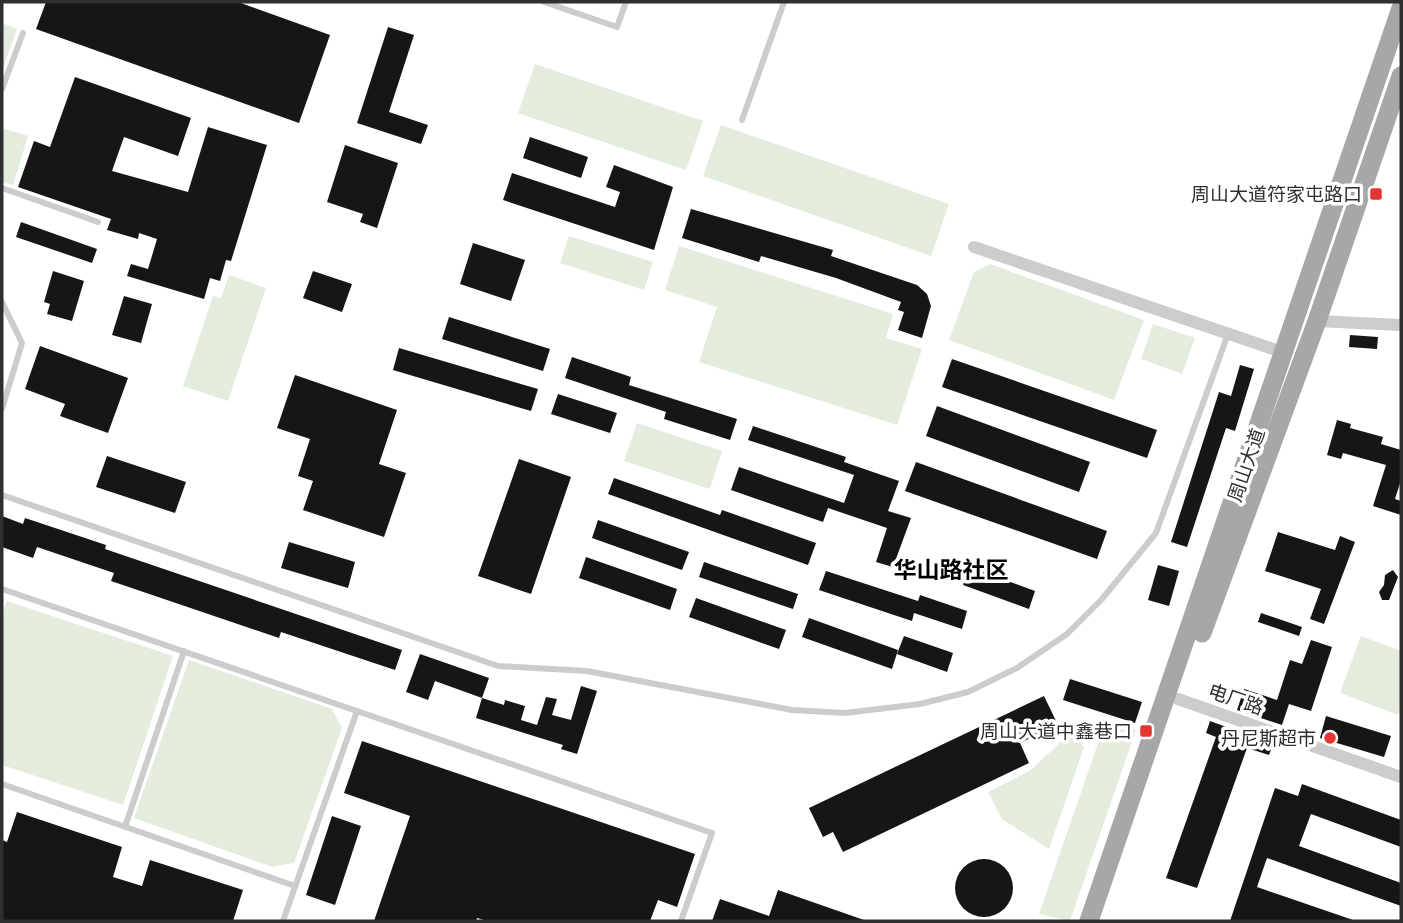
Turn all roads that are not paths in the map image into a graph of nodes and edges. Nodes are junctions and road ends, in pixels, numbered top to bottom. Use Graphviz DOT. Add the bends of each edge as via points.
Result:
graph roads {
  1 [pos="544,2"];
  2 [pos="626,2"];
  3 [pos="784,2"];
  4 [pos="1401,8"];
  5 [pos="23,33"];
  6 [pos="1401,76"];
  7 [pos="2,89"];
  8 [pos="742,120"];
  9 [pos="2,188"];
  10 [pos="98,222"];
  11 [pos="974,247"];
  12 [pos="2,302"];
  13 [pos="1317,321"];
  14 [pos="1401,325"];
  15 [pos="1228,334"];
  16 [pos="1285,353"];
  17 [pos="2,409"];
  18 [pos="2,495"];
  19 [pos="2,591"];
  20 [pos="184,651"];
  21 [pos="1178,699"];
  22 [pos="357,711"];
  23 [pos="1401,777"];
  24 [pos="2,784"];
  25 [pos="125,827"];
  26 [pos="295,887"];
  27 [pos="283,921"];
  28 [pos="681,921"];
  29 [pos="1089,921"];
  30 [pos="1101,921"];
  1 -- 2 [label="lane" via="617,27"];
  3 -- 8 [label="lane"];
  4 -- 16 [label="main road, 周山大道"];
  5 -- 7 [label="lane"];
  6 -- 13 [label="main road, 周山大道"];
  9 -- 10 [label="lane"];
  11 -- 15 [label="street"];
  12 -- 17 [label="lane" via="22,343"];
  13 -- 14 [label="street"];
  13 -- 21 [label="main road, 周山大道"];
  15 -- 16 [label="street"];
  15 -- 18 [label="lane" via="1156,533 1102,600 1067,634 1017,668 968,692 920,704 845,713 792,710 587,671 498,666"];
  16 -- 29 [label="main road, 周山大道"];
  19 -- 20 [label="lane"];
  20 -- 22 [label="lane"];
  20 -- 25 [label="lane"];
  21 -- 23 [label="street, 电厂路"];
  21 -- 30 [label="main road, 周山大道"];
  22 -- 26 [label="lane"];
  22 -- 28 [label="lane" via="712,833"];
  24 -- 25 [label="lane"];
  25 -- 26 [label="lane"];
  26 -- 27 [label="lane"];
}
